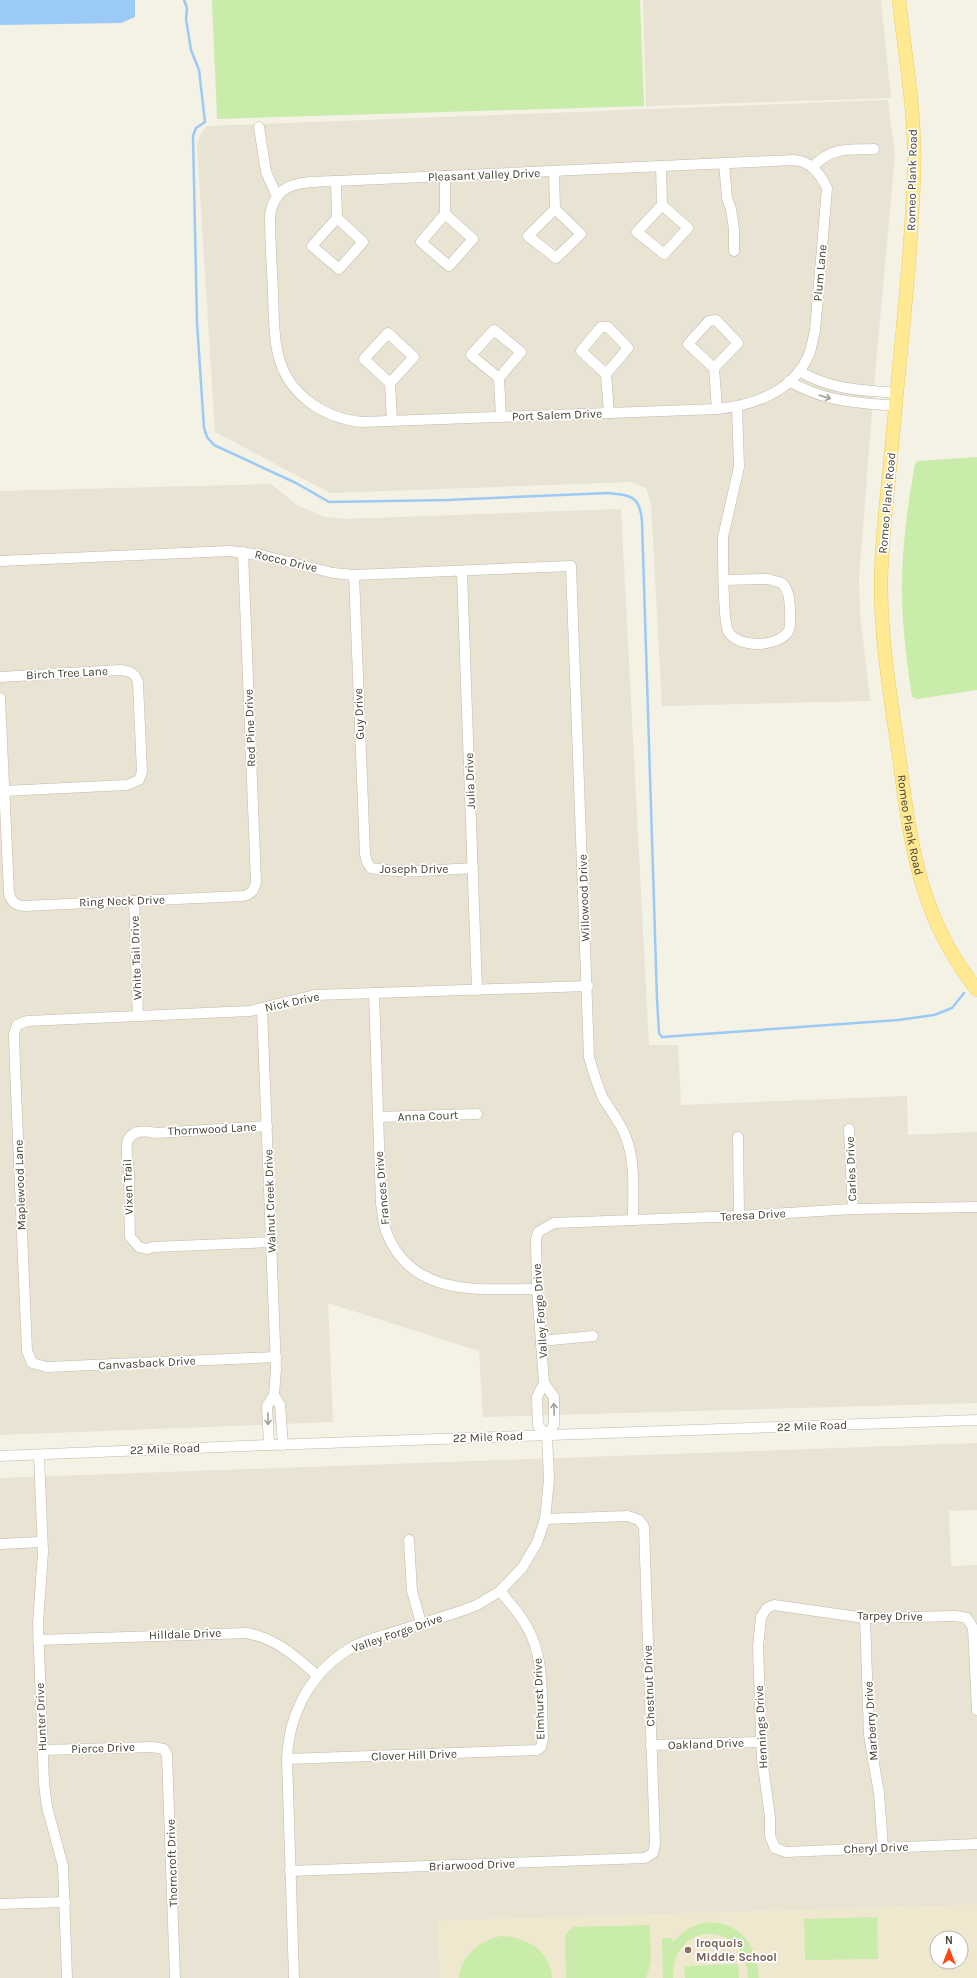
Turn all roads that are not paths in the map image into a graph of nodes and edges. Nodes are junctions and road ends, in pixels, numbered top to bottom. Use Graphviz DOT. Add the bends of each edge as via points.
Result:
graph roads {
  1 [pos="899,0"];
  2 [pos="259,128"];
  3 [pos="874,149"];
  4 [pos="724,163"];
  5 [pos="661,166"];
  6 [pos="815,170"];
  7 [pos="554,172"];
  8 [pos="445,176"];
  9 [pos="336,181"];
  10 [pos="277,196"];
  11 [pos="662,205"];
  12 [pos="555,209"];
  13 [pos="445,214"];
  14 [pos="337,218"];
  15 [pos="734,251"];
  16 [pos="714,368"];
  17 [pos="799,371"];
  18 [pos="606,374"];
  19 [pos="499,378"];
  20 [pos="789,381"];
  21 [pos="390,383"];
  22 [pos="896,399"];
  23 [pos="737,407"];
  24 [pos="717,409"];
  25 [pos="609,413"];
  26 [pos="500,417"];
  27 [pos="392,421"];
  28 [pos="242,552"];
  29 [pos="0,561"];
  30 [pos="572,566"];
  31 [pos="462,572"];
  32 [pos="354,575"];
  33 [pos="724,580"];
  34 [pos="0,677"];
  35 [pos="0,698"];
  36 [pos="4,791"];
  37 [pos="365,854"];
  38 [pos="473,868"];
  39 [pos="243,896"];
  40 [pos="134,901"];
  41 [pos="588,986"];
  42 [pos="477,990"];
  43 [pos="977,990"];
  44 [pos="374,993"];
  45 [pos="262,1008"];
  46 [pos="138,1016"];
  47 [pos="22,1022"];
  48 [pos="477,1114"];
  49 [pos="378,1117"];
  50 [pos="267,1126"];
  51 [pos="849,1129"];
  52 [pos="156,1133"];
  53 [pos="738,1137"];
  54 [pos="977,1207"];
  55 [pos="853,1209"];
  56 [pos="739,1216"];
  57 [pos="633,1220"];
  58 [pos="536,1239"];
  59 [pos="272,1242"];
  60 [pos="537,1289"];
  61 [pos="593,1336"];
  62 [pos="541,1341"];
  63 [pos="27,1351"];
  64 [pos="276,1357"];
  65 [pos="544,1383"];
  66 [pos="274,1394"];
  67 [pos="977,1420"];
  68 [pos="546,1435"];
  69 [pos="269,1445"];
  70 [pos="283,1445"];
  71 [pos="39,1455"];
  72 [pos="0,1456"];
  73 [pos="546,1519"];
  74 [pos="409,1540"];
  75 [pos="42,1542"];
  76 [pos="0,1544"];
  77 [pos="500,1591"];
  78 [pos="767,1608"];
  79 [pos="865,1618"];
  80 [pos="421,1623"];
  81 [pos="38,1640"];
  82 [pos="318,1676"];
  83 [pos="977,1710"];
  84 [pos="761,1742"];
  85 [pos="651,1746"];
  86 [pos="541,1747"];
  87 [pos="164,1749"];
  88 [pos="43,1750"];
  89 [pos="287,1759"];
  90 [pos="977,1844"];
  91 [pos="775,1848"];
  92 [pos="883,1848"];
  93 [pos="653,1853"];
  94 [pos="290,1871"];
  95 [pos="65,1902"];
  96 [pos="0,1904"];
  97 [pos="67,1978"];
  98 [pos="176,1978"];
  99 [pos="294,1978"];
  1 -- 22 [label="main road, Romeo Plank Road" via="912,106 914,169"];
  2 -- 10 [label="street" via="266,172"];
  3 -- 6 [label="street" via="835,151 823,156"];
  4 -- 5 [label="street, Pleasant Valley Drive"];
  4 -- 6 [label="street, Pleasant Valley Drive" via="794,160 806,163"];
  4 -- 15 [label="street" via="727,198 734,229"];
  5 -- 7 [label="street, Pleasant Valley Drive"];
  5 -- 11 [label="street"];
  6 -- 17 [label="street, Plum Lane" via="827,188 827,195 815,331 810,352"];
  7 -- 8 [label="street, Pleasant Valley Drive"];
  7 -- 12 [label="street"];
  8 -- 9 [label="street, Pleasant Valley Drive"];
  8 -- 13 [label="street"];
  9 -- 10 [label="street, Pleasant Valley Drive" via="299,183"];
  9 -- 14 [label="street"];
  10 -- 27 [label="street, Port Salem Drive" via="270,216 277,352 282,366 291,383 309,401 329,414 362,422"];
  11 -- 11 [label="street" via="637,232 664,254 688,228"];
  12 -- 12 [label="street" via="528,236 556,258 581,234"];
  13 -- 13 [label="street" via="421,242 449,266 473,239"];
  14 -- 14 [label="street" via="312,246 338,269 364,242"];
  16 -- 16 [label="street" via="688,344 710,321 716,320 738,343"];
  16 -- 24 [label="street"];
  17 -- 20 [label="street, Port Salem Drive"];
  17 -- 22 [label="street" via="832,386"];
  18 -- 18 [label="street" via="581,351 601,327 608,327 628,348"];
  18 -- 25 [label="street"];
  19 -- 19 [label="street" via="471,355 494,330 521,352"];
  19 -- 26 [label="street"];
  20 -- 22 [label="street, one-way" via="806,391 832,399"];
  20 -- 23 [label="street, Port Salem Drive" via="768,397"];
  21 -- 21 [label="street" via="364,359 388,333 414,357"];
  21 -- 27 [label="street"];
  22 -- 43 [label="main road, Romeo Plank Road" via="882,561 882,614 908,822 917,870 930,908 949,948"];
  23 -- 24 [label="street, Port Salem Drive"];
  23 -- 33 [label="street" via="739,467 723,536"];
  24 -- 25 [label="street, Port Salem Drive"];
  25 -- 26 [label="street, Port Salem Drive"];
  26 -- 27 [label="street, Port Salem Drive"];
  28 -- 29 [label="street, Rocco Drive"];
  28 -- 32 [label="street, Rocco Drive"];
  28 -- 39 [label="street, Red Pine Drive" via="256,882 253,892"];
  30 -- 31 [label="street, Rocco Drive"];
  30 -- 41 [label="street, Willowood Drive"];
  31 -- 32 [label="street, Rocco Drive"];
  31 -- 38 [label="street, Julia Drive"];
  32 -- 37 [label="street, Guy Drive"];
  33 -- 33 [label="street" via="727,628 730,635 740,642 777,641 785,635 790,621 789,596 782,583 774,580"];
  34 -- 36 [label="street, Birch Tree Lane" via="120,670 134,674 138,683 142,772 135,783 118,786"];
  35 -- 36 [label="street"];
  36 -- 40 [label="street, Ring Neck Drive" via="9,893 12,902 24,906"];
  37 -- 38 [label="street, Joseph Drive" via="371,868 381,870"];
  38 -- 42 [label="street, Julia Drive"];
  39 -- 40 [label="street, Ring Neck Drive"];
  40 -- 46 [label="street, White Tail Drive"];
  41 -- 42 [label="street, Nick Drive"];
  41 -- 57 [label="street, Willowood Drive" via="590,1057 593,1073 603,1097 625,1134 630,1151 633,1172"];
  42 -- 44 [label="street, Nick Drive"];
  44 -- 45 [label="street, Nick Drive" via="315,995"];
  44 -- 49 [label="street, Frances Drive"];
  45 -- 46 [label="street, Nick Drive" via="250,1011"];
  45 -- 50 [label="street, Walnut Creek Drive"];
  46 -- 47 [label="street, Nick Drive"];
  47 -- 63 [label="street, Maplewood Lane" via="14,1034"];
  48 -- 49 [label="street, Anna Court"];
  49 -- 60 [label="street, Frances Drive" via="381,1204 386,1230 395,1250 426,1278 445,1285 464,1289"];
  50 -- 52 [label="street, Thornwood Lane"];
  50 -- 59 [label="street, Walnut Creek Drive"];
  51 -- 55 [label="street, Carles Drive"];
  52 -- 59 [label="street, Vixen Trail" via="144,1131 135,1134 129,1139 127,1150 130,1237 139,1247 147,1249"];
  53 -- 56 [label="street"];
  54 -- 55 [label="street, Teresa Drive"];
  55 -- 56 [label="street, Teresa Drive"];
  56 -- 57 [label="street, Teresa Drive"];
  57 -- 58 [label="street, Teresa Drive" via="554,1223 538,1232"];
  58 -- 60 [label="street, Valley Forge Drive"];
  59 -- 64 [label="street, Walnut Creek Drive"];
  60 -- 62 [label="street, Valley Forge Drive"];
  61 -- 62 [label="street"];
  62 -- 65 [label="street, Valley Forge Drive"];
  63 -- 64 [label="street, Canvasback Drive" via="32,1363 47,1367"];
  64 -- 66 [label="street, Walnut Creek Drive"];
  65 -- 68 [label="street, Valley Forge Drive" via="537,1397 538,1426"];
  68 -- 65 [label="street, Valley Forge Drive, one-way" via="554,1425 554,1397"];
  66 -- 69 [label="street, Walnut Creek Drive, one-way" via="267,1406"];
  66 -- 70 [label="street, Walnut Creek Drive" via="280,1405"];
  67 -- 68 [label="street, 22 Mile Road"];
  68 -- 70 [label="street, 22 Mile Road"];
  68 -- 73 [label="street, Valley Forge Drive" via="549,1479"];
  69 -- 70 [label="street, 22 Mile Road"];
  69 -- 71 [label="street, 22 Mile Road"];
  71 -- 72 [label="street, 22 Mile Road"];
  71 -- 75 [label="street, Hunter Drive"];
  73 -- 77 [label="street, Valley Forge Drive" via="531,1556"];
  73 -- 85 [label="street, Chestnut Drive" via="628,1516 639,1520 644,1527"];
  74 -- 80 [label="street" via="412,1591"];
  75 -- 76 [label="street"];
  75 -- 81 [label="street, Hunter Drive"];
  77 -- 80 [label="street, Valley Forge Drive" via="464,1610"];
  77 -- 86 [label="street, Elmhurst Drive" via="526,1625 536,1647 541,1673"];
  78 -- 79 [label="street, Tarpey Drive" via="782,1605"];
  78 -- 84 [label="street, Hennings Drive" via="761,1617 758,1647"];
  79 -- 83 [label="street, Tarpey Drive" via="967,1618 973,1628"];
  79 -- 92 [label="street, Marberry Drive" via="869,1735 880,1793"];
  80 -- 82 [label="street, Valley Forge Drive" via="358,1645 336,1658"];
  81 -- 82 [label="street, Hilldale Drive" via="247,1632 280,1644"];
  81 -- 88 [label="street, Hunter Drive"];
  82 -- 89 [label="street, Valley Forge Drive" via="303,1697 293,1720"];
  84 -- 85 [label="street, Oakland Drive"];
  84 -- 91 [label="street, Hennings Drive" via="770,1836"];
  85 -- 93 [label="street, Chestnut Drive" via="655,1844"];
  86 -- 89 [label="street, Clover Hill Drive" via="533,1751"];
  87 -- 88 [label="street, Pierce Drive" via="152,1747"];
  87 -- 98 [label="street, Thorncroft Drive" via="168,1759"];
  88 -- 95 [label="street, Hunter Drive" via="45,1797 63,1866"];
  89 -- 94 [label="street, Valley Forge Drive"];
  90 -- 92 [label="street, Cheryl Drive"];
  91 -- 92 [label="street, Cheryl Drive" via="786,1852"];
  93 -- 94 [label="street, Briarwood Drive" via="645,1858"];
  94 -- 99 [label="street, Valley Forge Drive"];
  95 -- 96 [label="street"];
  95 -- 97 [label="street, Hunter Drive"];
}
